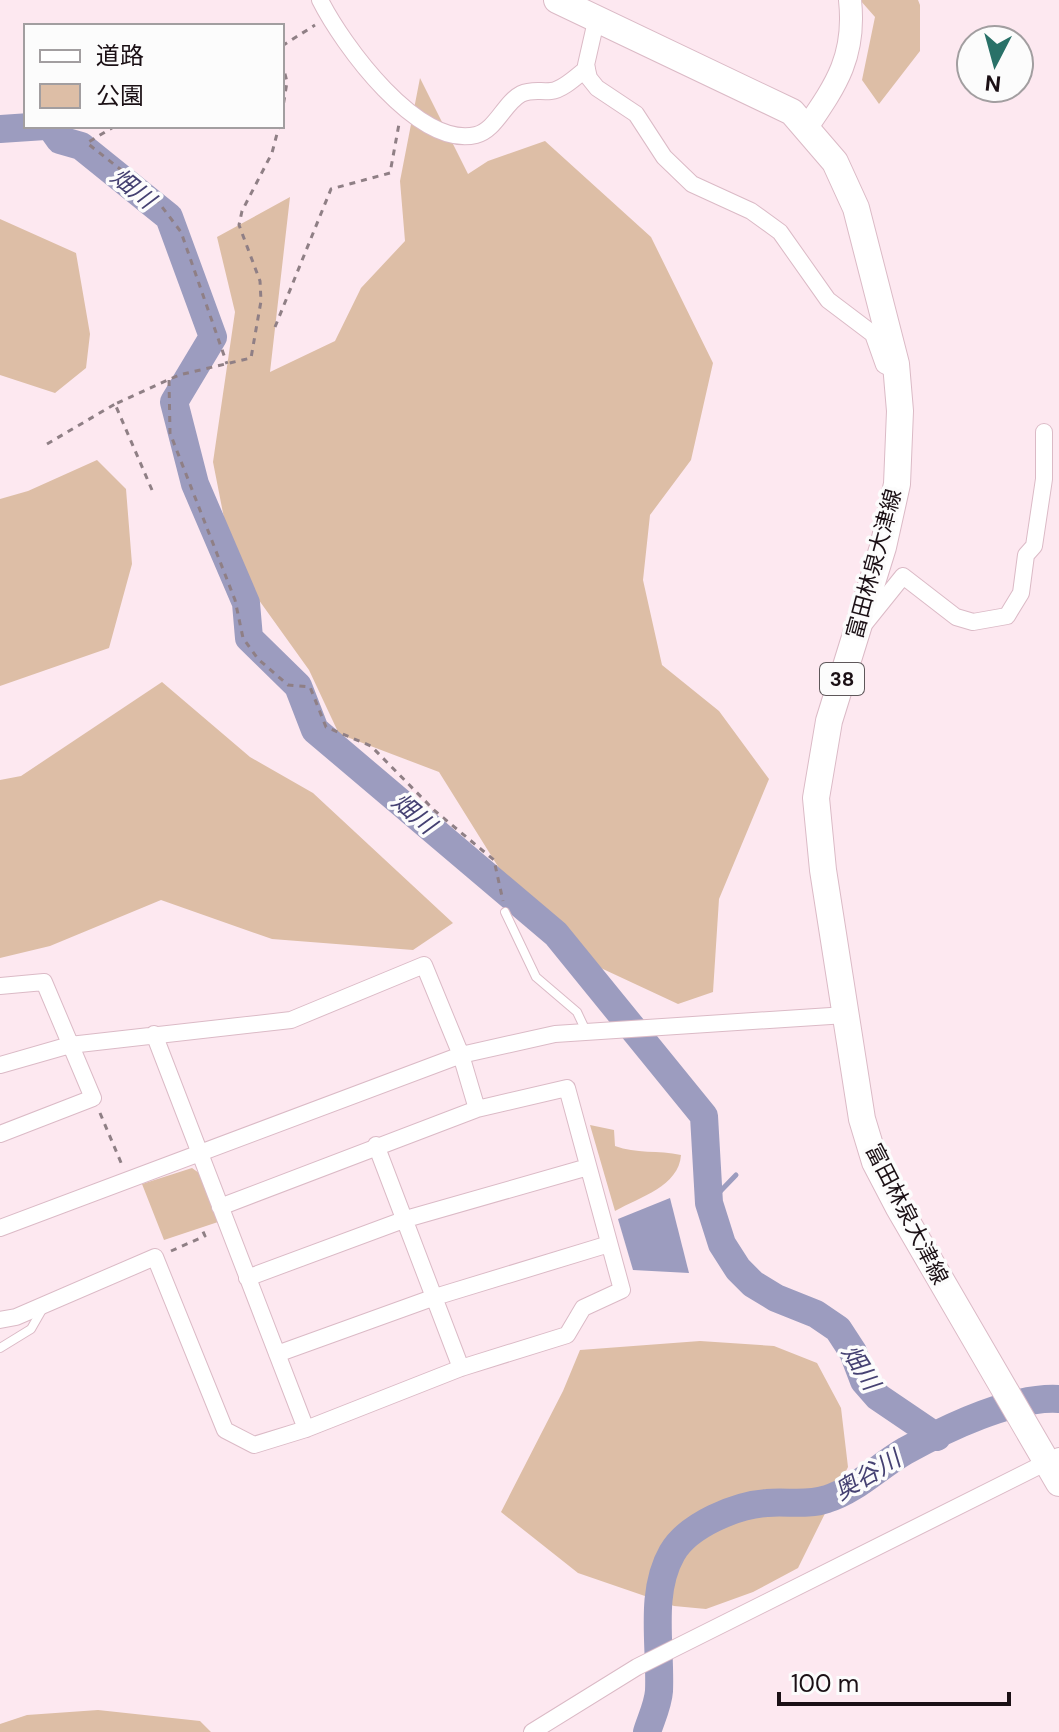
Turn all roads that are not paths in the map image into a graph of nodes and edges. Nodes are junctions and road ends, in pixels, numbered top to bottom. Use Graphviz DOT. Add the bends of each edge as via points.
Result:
graph roads {
  1 [pos="320,0"];
  2 [pos="557,0"];
  3 [pos="850,0"];
  4 [pos="594,12"];
  5 [pos="587,68"];
  6 [pos="807,127"];
  7 [pos="897,372"];
  8 [pos="1044,432"];
  9 [pos="857,631"];
  10 [pos="505,912"];
  11 [pos="0,986"];
  12 [pos="846,1015"];
  13 [pos="586,1031"];
  14 [pos="154,1034"];
  15 [pos="70,1045"];
  16 [pos="461,1055"];
  17 [pos="0,1065"];
  18 [pos="477,1109"];
  19 [pos="0,1134"];
  20 [pos="376,1145"];
  21 [pos="199,1153"];
  22 [pos="588,1167"];
  23 [pos="220,1207"];
  24 [pos="406,1219"];
  25 [pos="0,1228"];
  26 [pos="609,1244"];
  27 [pos="247,1278"];
  28 [pos="435,1297"];
  29 [pos="45,1304"];
  30 [pos="0,1320"];
  31 [pos="0,1348"];
  32 [pos="277,1354"];
  33 [pos="461,1368"];
  34 [pos="306,1429"];
  35 [pos="1055,1467"];
  36 [pos="532,1732"];
  1 -- 5 [label="street" via="358,59 402,108 436,128 461,135 485,131 518,95 555,91"];
  2 -- 4 [label="main road, 富田林泉大津線 / 38"];
  3 -- 6 [label="street" via="847,60 837,85"];
  4 -- 5 [label="street"];
  4 -- 6 [label="main road, 富田林泉大津線 / 38" via="765,97"];
  5 -- 7 [label="street" via="597,88 636,114 679,173 780,232 828,300 873,334 884,365"];
  6 -- 7 [label="main road, 富田林泉大津線 / 38" via="835,162 856,208"];
  7 -- 9 [label="main road, 富田林泉大津線 / 38" via="897,484"];
  8 -- 9 [label="street" via="1044,479 1034,546 1026,555 1021,593 1007,616 973,622 956,617 903,576"];
  9 -- 12 [label="main road, 富田林泉大津線 / 38" via="829,721 816,798"];
  10 -- 13 [label="lane" via="536,977 577,1012"];
  11 -- 15 [label="street" via="44,982"];
  12 -- 13 [label="street"];
  12 -- 35 [label="main road, 富田林泉大津線 / 38" via="862,1119 875,1162"];
  13 -- 16 [label="street"];
  14 -- 15 [label="street"];
  14 -- 16 [label="street" via="291,1020 424,965"];
  14 -- 21 [label="street"];
  15 -- 17 [label="street"];
  15 -- 19 [label="street" via="93,1098"];
  16 -- 18 [label="street"];
  16 -- 21 [label="street"];
  18 -- 20 [label="street"];
  18 -- 22 [label="street" via="567,1088"];
  20 -- 23 [label="street"];
  20 -- 24 [label="street"];
  21 -- 23 [label="street"];
  21 -- 25 [label="street"];
  22 -- 24 [label="street"];
  22 -- 26 [label="street"];
  23 -- 27 [label="street"];
  24 -- 27 [label="street"];
  24 -- 28 [label="street"];
  26 -- 28 [label="street"];
  26 -- 33 [label="street" via="622,1290 583,1308 567,1335"];
  27 -- 32 [label="street"];
  28 -- 32 [label="street"];
  28 -- 33 [label="street"];
  29 -- 30 [label="street"];
  29 -- 31 [label="lane" via="31,1329"];
  29 -- 34 [label="street" via="155,1257 225,1430 254,1445"];
  32 -- 34 [label="street"];
  33 -- 34 [label="street"];
  35 -- 36 [label="street" via="637,1667"];
}
